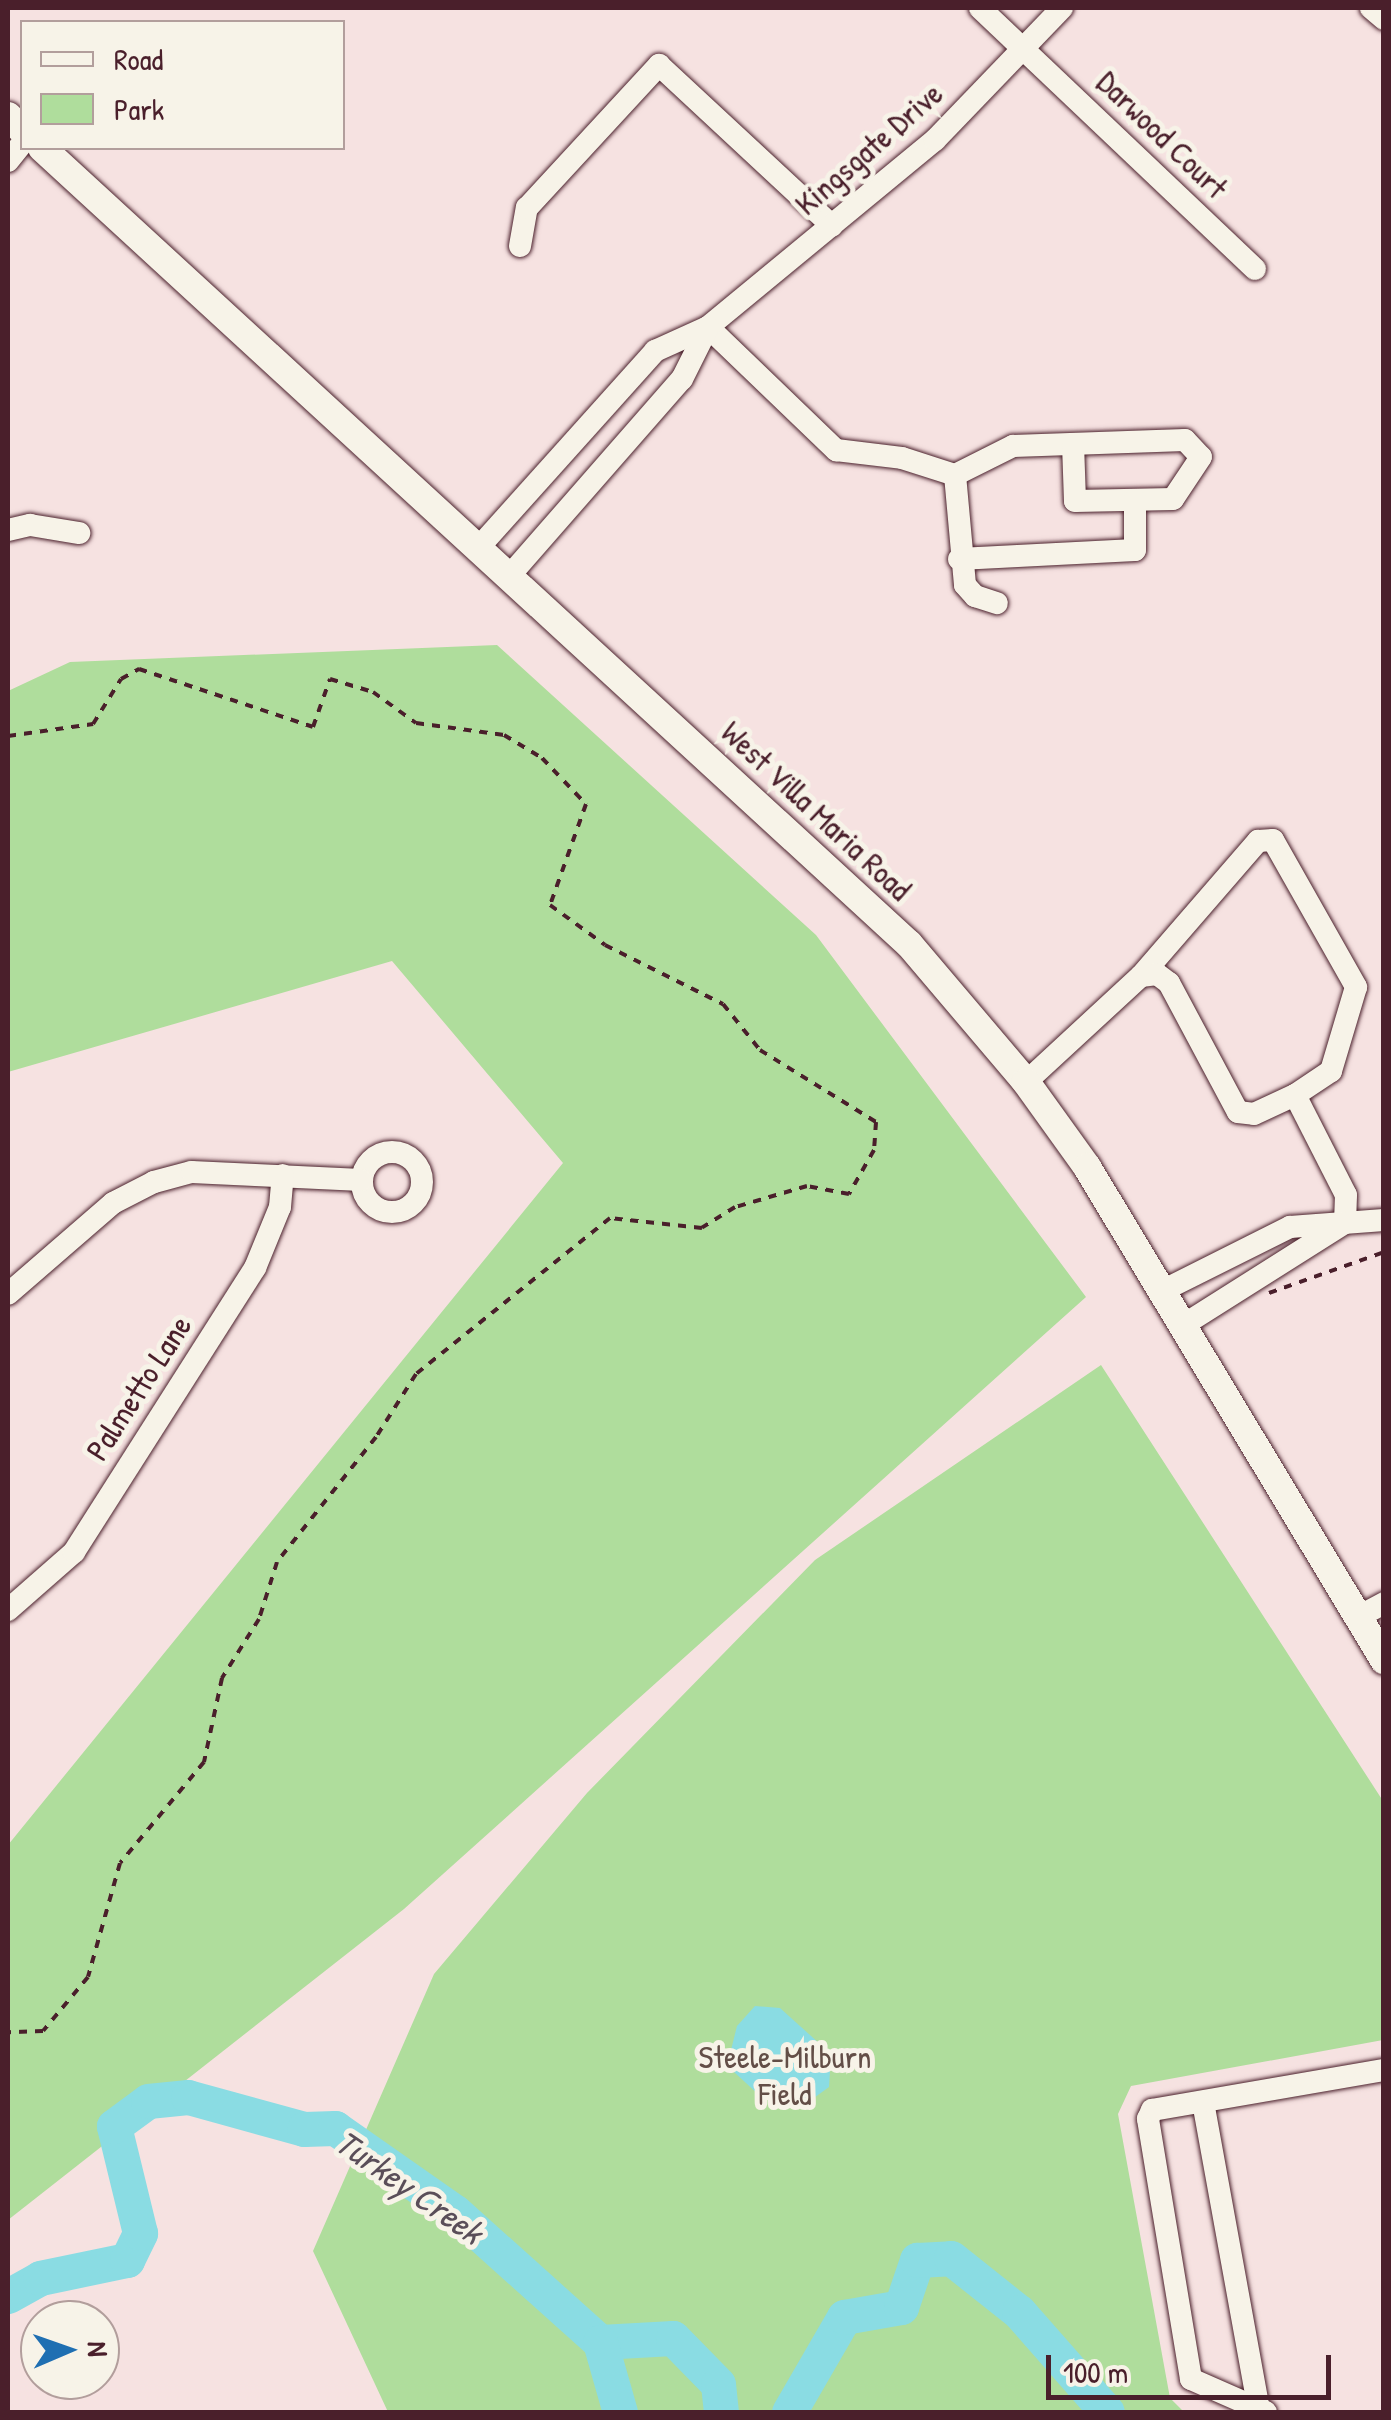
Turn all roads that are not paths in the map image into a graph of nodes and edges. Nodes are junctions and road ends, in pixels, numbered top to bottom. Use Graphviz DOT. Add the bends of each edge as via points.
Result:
graph roads {
  1 [pos="980,8"];
  2 [pos="1062,8"];
  3 [pos="1371,8"];
  4 [pos="1384,19"];
  5 [pos="1024,49"];
  6 [pos="44,150"];
  7 [pos="832,226"];
  8 [pos="520,246"];
  9 [pos="1255,269"];
  10 [pos="708,327"];
  11 [pos="1073,444"];
  12 [pos="955,475"];
  13 [pos="1135,500"];
  14 [pos="8,530"];
  15 [pos="79,533"];
  16 [pos="481,545"];
  17 [pos="959,559"];
  18 [pos="511,574"];
  19 [pos="997,603"];
  20 [pos="1141,976"];
  21 [pos="1026,1082"];
  22 [pos="1294,1096"];
  23 [pos="284,1175"];
  24 [pos="361,1180"];
  25 [pos="1384,1220"];
  26 [pos="1345,1223"];
  27 [pos="1164,1290"];
  28 [pos="8,1294"];
  29 [pos="1185,1324"];
  30 [pos="1384,1603"];
  31 [pos="8,1610"];
  32 [pos="1358,1617"];
  33 [pos="1384,1660"];
  34 [pos="1384,2070"];
  35 [pos="1203,2102"];
  36 [pos="1262,2411"];
  1 -- 5 [label="street, Darwood Court"];
  2 -- 5 [label="street, Kingsgate Drive"];
  3 -- 4 [label="street"];
  5 -- 7 [label="street, Kingsgate Drive" via="936,140"];
  5 -- 9 [label="street, Darwood Court"];
  6 -- 16 [label="main road, West Villa Maria Road"];
  7 -- 8 [label="street" via="660,65 527,208"];
  7 -- 10 [label="street, Kingsgate Drive"];
  10 -- 12 [label="street" via="836,450 902,458"];
  10 -- 16 [label="street, Kingsgate Drive" via="655,351"];
  10 -- 18 [label="street, Kingsgate Drive" via="682,379"];
  11 -- 12 [label="street" via="1013,446"];
  11 -- 13 [label="street" via="1075,500"];
  11 -- 13 [label="street" via="1185,440 1201,457 1172,499"];
  12 -- 17 [label="street"];
  13 -- 17 [label="street" via="1134,550"];
  14 -- 15 [label="street" via="30,524"];
  16 -- 18 [label="main road, West Villa Maria Road"];
  17 -- 19 [label="street" via="965,585"];
  18 -- 21 [label="main road, West Villa Maria Road" via="908,944"];
  20 -- 21 [label="street"];
  20 -- 22 [label="street" via="1157,974 1169,983 1238,1112 1254,1114"];
  20 -- 22 [label="street" via="1258,841 1273,840 1356,987 1331,1071"];
  21 -- 27 [label="main road, West Villa Maria Road"];
  22 -- 26 [label="street" via="1346,1195"];
  23 -- 24 [label="street"];
  23 -- 28 [label="street" via="192,1172 154,1182 113,1204"];
  23 -- 31 [label="street, Palmetto Lane" via="280,1208 255,1268 74,1552"];
  25 -- 26 [label="street"];
  26 -- 27 [label="street" via="1290,1227"];
  26 -- 29 [label="street"];
  27 -- 29 [label="main road, West Villa Maria Road"];
  29 -- 32 [label="main road, West Villa Maria Road"];
  30 -- 32 [label="street"];
  32 -- 33 [label="main road, West Villa Maria Road"];
  34 -- 35 [label="street"];
  35 -- 36 [label="street"];
  35 -- 36 [label="street" via="1152,2110 1148,2119 1190,2379"];
}
